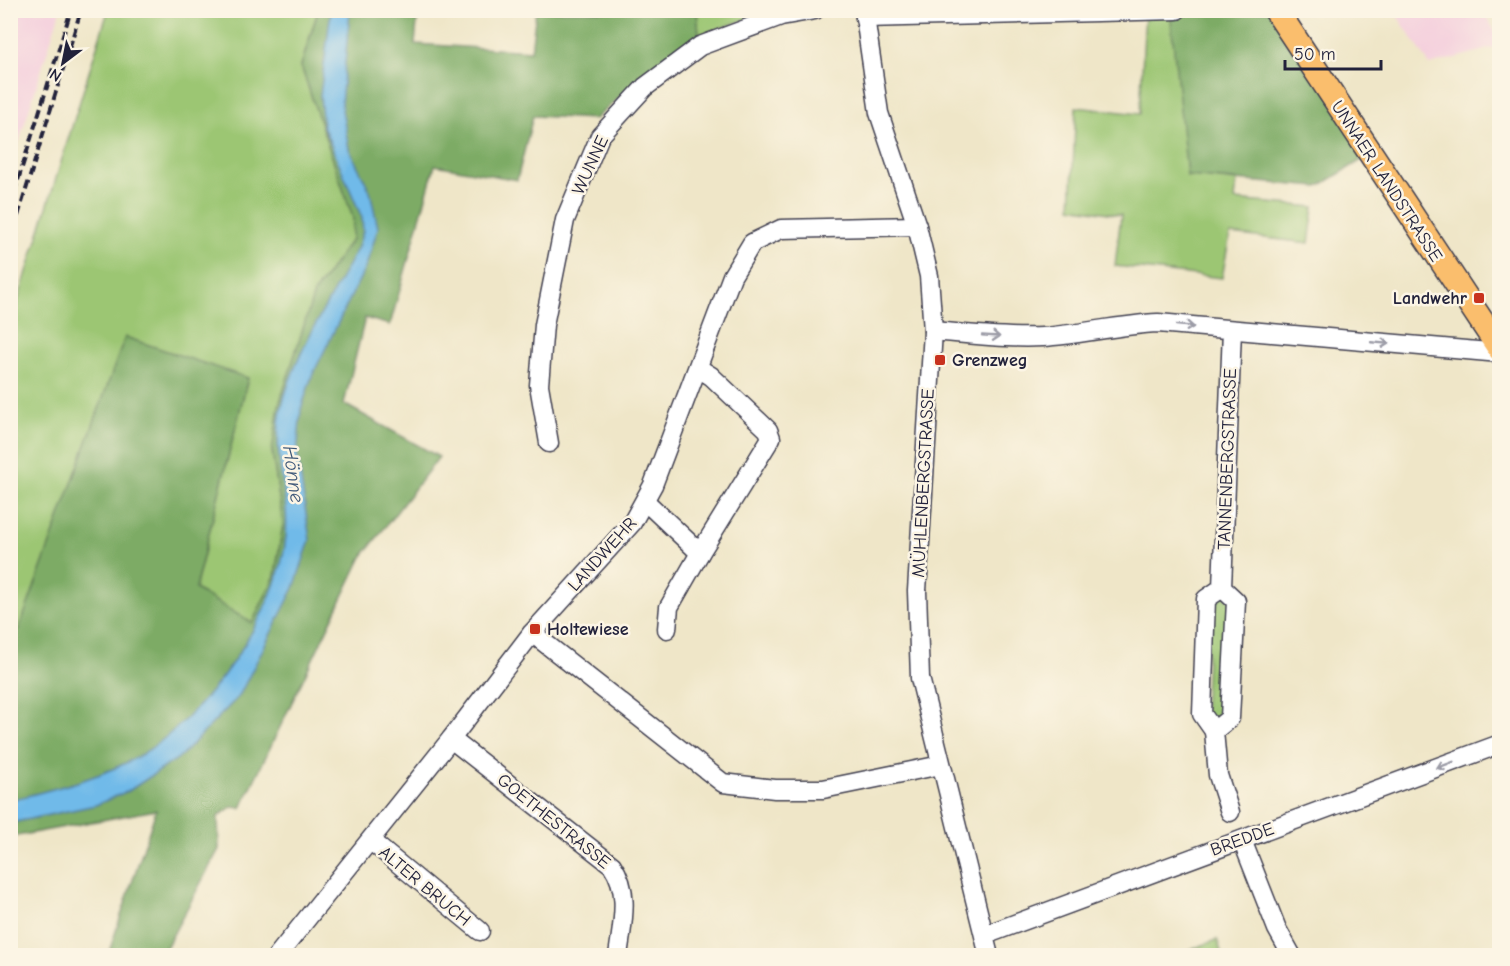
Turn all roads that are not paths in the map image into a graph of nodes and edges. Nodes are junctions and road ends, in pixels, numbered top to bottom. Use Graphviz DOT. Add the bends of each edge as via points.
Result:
graph roads {
  1 [pos="816,10"];
  2 [pos="1177,10"];
  3 [pos="1276,10"];
  4 [pos="1145,11"];
  5 [pos="864,14"];
  6 [pos="917,226"];
  7 [pos="1232,330"];
  8 [pos="933,331"];
  9 [pos="1500,351"];
  10 [pos="698,368"];
  11 [pos="549,443"];
  12 [pos="646,502"];
  13 [pos="700,553"];
  14 [pos="1222,588"];
  15 [pos="668,629"];
  16 [pos="532,633"];
  17 [pos="1214,731"];
  18 [pos="452,740"];
  19 [pos="1500,744"];
  20 [pos="941,765"];
  21 [pos="1230,812"];
  22 [pos="1242,840"];
  23 [pos="371,841"];
  24 [pos="480,931"];
  25 [pos="985,935"];
  26 [pos="277,956"];
  27 [pos="618,956"];
  28 [pos="989,956"];
  29 [pos="1292,956"];
  1 -- 11 [label="street, WUNNE" via="781,16 700,46 645,87 600,136 565,220 544,325 539,385"];
  2 -- 4 [label="street"];
  3 -- 9 [label="main road, UNNAER LANDSTRASSE"];
  4 -- 5 [label="street"];
  5 -- 6 [label="street, MÜHLENBERGSTRASSE" via="879,113"];
  6 -- 8 [label="street, MÜHLENBERGSTRASSE" via="929,276"];
  6 -- 10 [label="street, LANDWEHR" via="781,229 752,243 732,276"];
  8 -- 7 [label="street, one-way" via="1017,338 1158,323"];
  7 -- 9 [label="street, one-way"];
  7 -- 14 [label="street, TANNENBERGSTRASSE"];
  8 -- 20 [label="street, MÜHLENBERGSTRASSE" via="917,640 920,678"];
  10 -- 12 [label="street, LANDWEHR"];
  10 -- 13 [label="street" via="768,430 771,438"];
  12 -- 13 [label="street"];
  12 -- 16 [label="street, LANDWEHR" via="612,547"];
  13 -- 15 [label="street" via="669,607"];
  14 -- 17 [label="street" via="1206,599 1202,714"];
  14 -- 17 [label="street" via="1236,601 1230,718"];
  16 -- 18 [label="street, LANDWEHR"];
  16 -- 20 [label="street" via="723,783 823,789"];
  17 -- 21 [label="street" via="1218,775"];
  18 -- 23 [label="street, LANDWEHR"];
  18 -- 27 [label="street, GOETHESTRASSE" via="612,865 624,888"];
  19 -- 22 [label="street, BREDDE, one-way"];
  20 -- 25 [label="street, MÜHLENBERGSTRASSE"];
  22 -- 25 [label="street, BREDDE"];
  22 -- 29 [label="street" via="1280,936"];
  23 -- 24 [label="street, ALTER BRUCH"];
  23 -- 26 [label="street, LANDWEHR"];
  25 -- 28 [label="street, MÜHLENBERGSTRASSE"];
}
